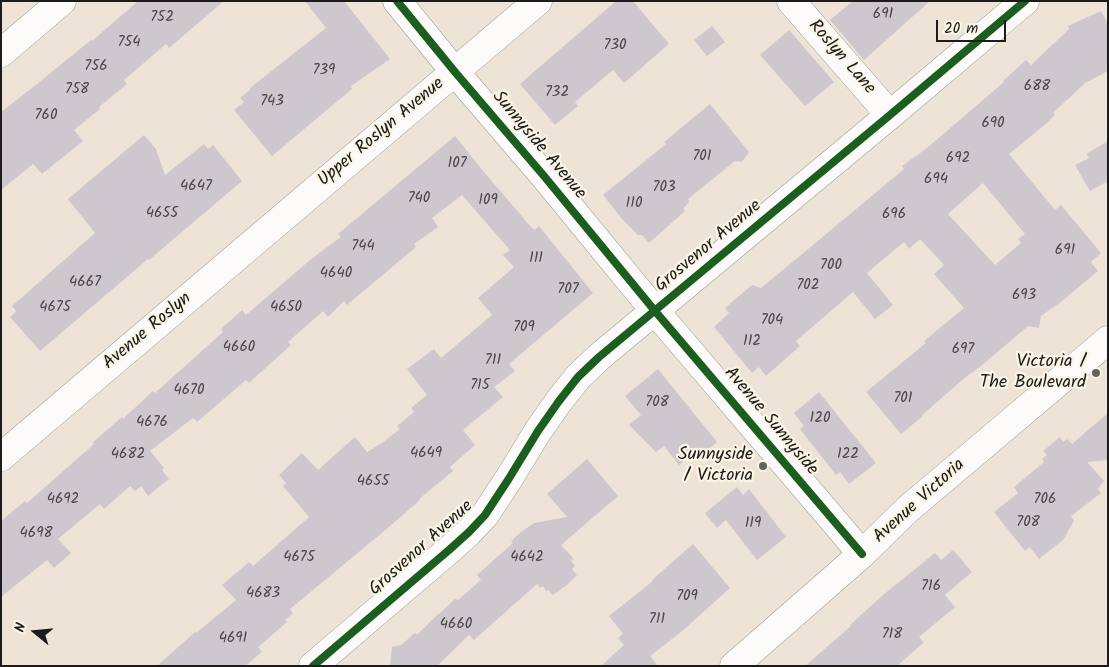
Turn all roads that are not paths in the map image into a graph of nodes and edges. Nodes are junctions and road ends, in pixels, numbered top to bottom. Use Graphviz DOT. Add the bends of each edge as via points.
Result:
graph roads {
  1 [pos="62,1"];
  2 [pos="397,1"];
  3 [pos="538,1"];
  4 [pos="791,1"];
  5 [pos="1025,1"];
  6 [pos="1,53"];
  7 [pos="455,72"];
  8 [pos="890,115"];
  9 [pos="295,207"];
  10 [pos="655,311"];
  11 [pos="1108,340"];
  12 [pos="1,457"];
  13 [pos="862,554"];
  14 [pos="313,666"];
  15 [pos="734,666"];
  1 -- 6 [label="street"];
  2 -- 7 [label="street, Sunnyside Avenue"];
  3 -- 7 [label="street, Upper Roslyn Avenue"];
  4 -- 8 [label="street, Roslyn Lane"];
  5 -- 8 [label="street, Grosvenor Avenue"];
  7 -- 9 [label="street, Upper Roslyn Avenue"];
  7 -- 10 [label="street, Sunnyside Avenue"];
  8 -- 10 [label="street, Grosvenor Avenue"];
  9 -- 12 [label="street, Avenue Roslyn"];
  10 -- 13 [label="street, Avenue Sunnyside"];
  10 -- 14 [label="street, Grosvenor Avenue" via="578,377 538,431 485,514 469,532"];
  11 -- 13 [label="street, Avenue Victoria" via="908,509"];
  13 -- 15 [label="street, Avenue Victoria"];
}
